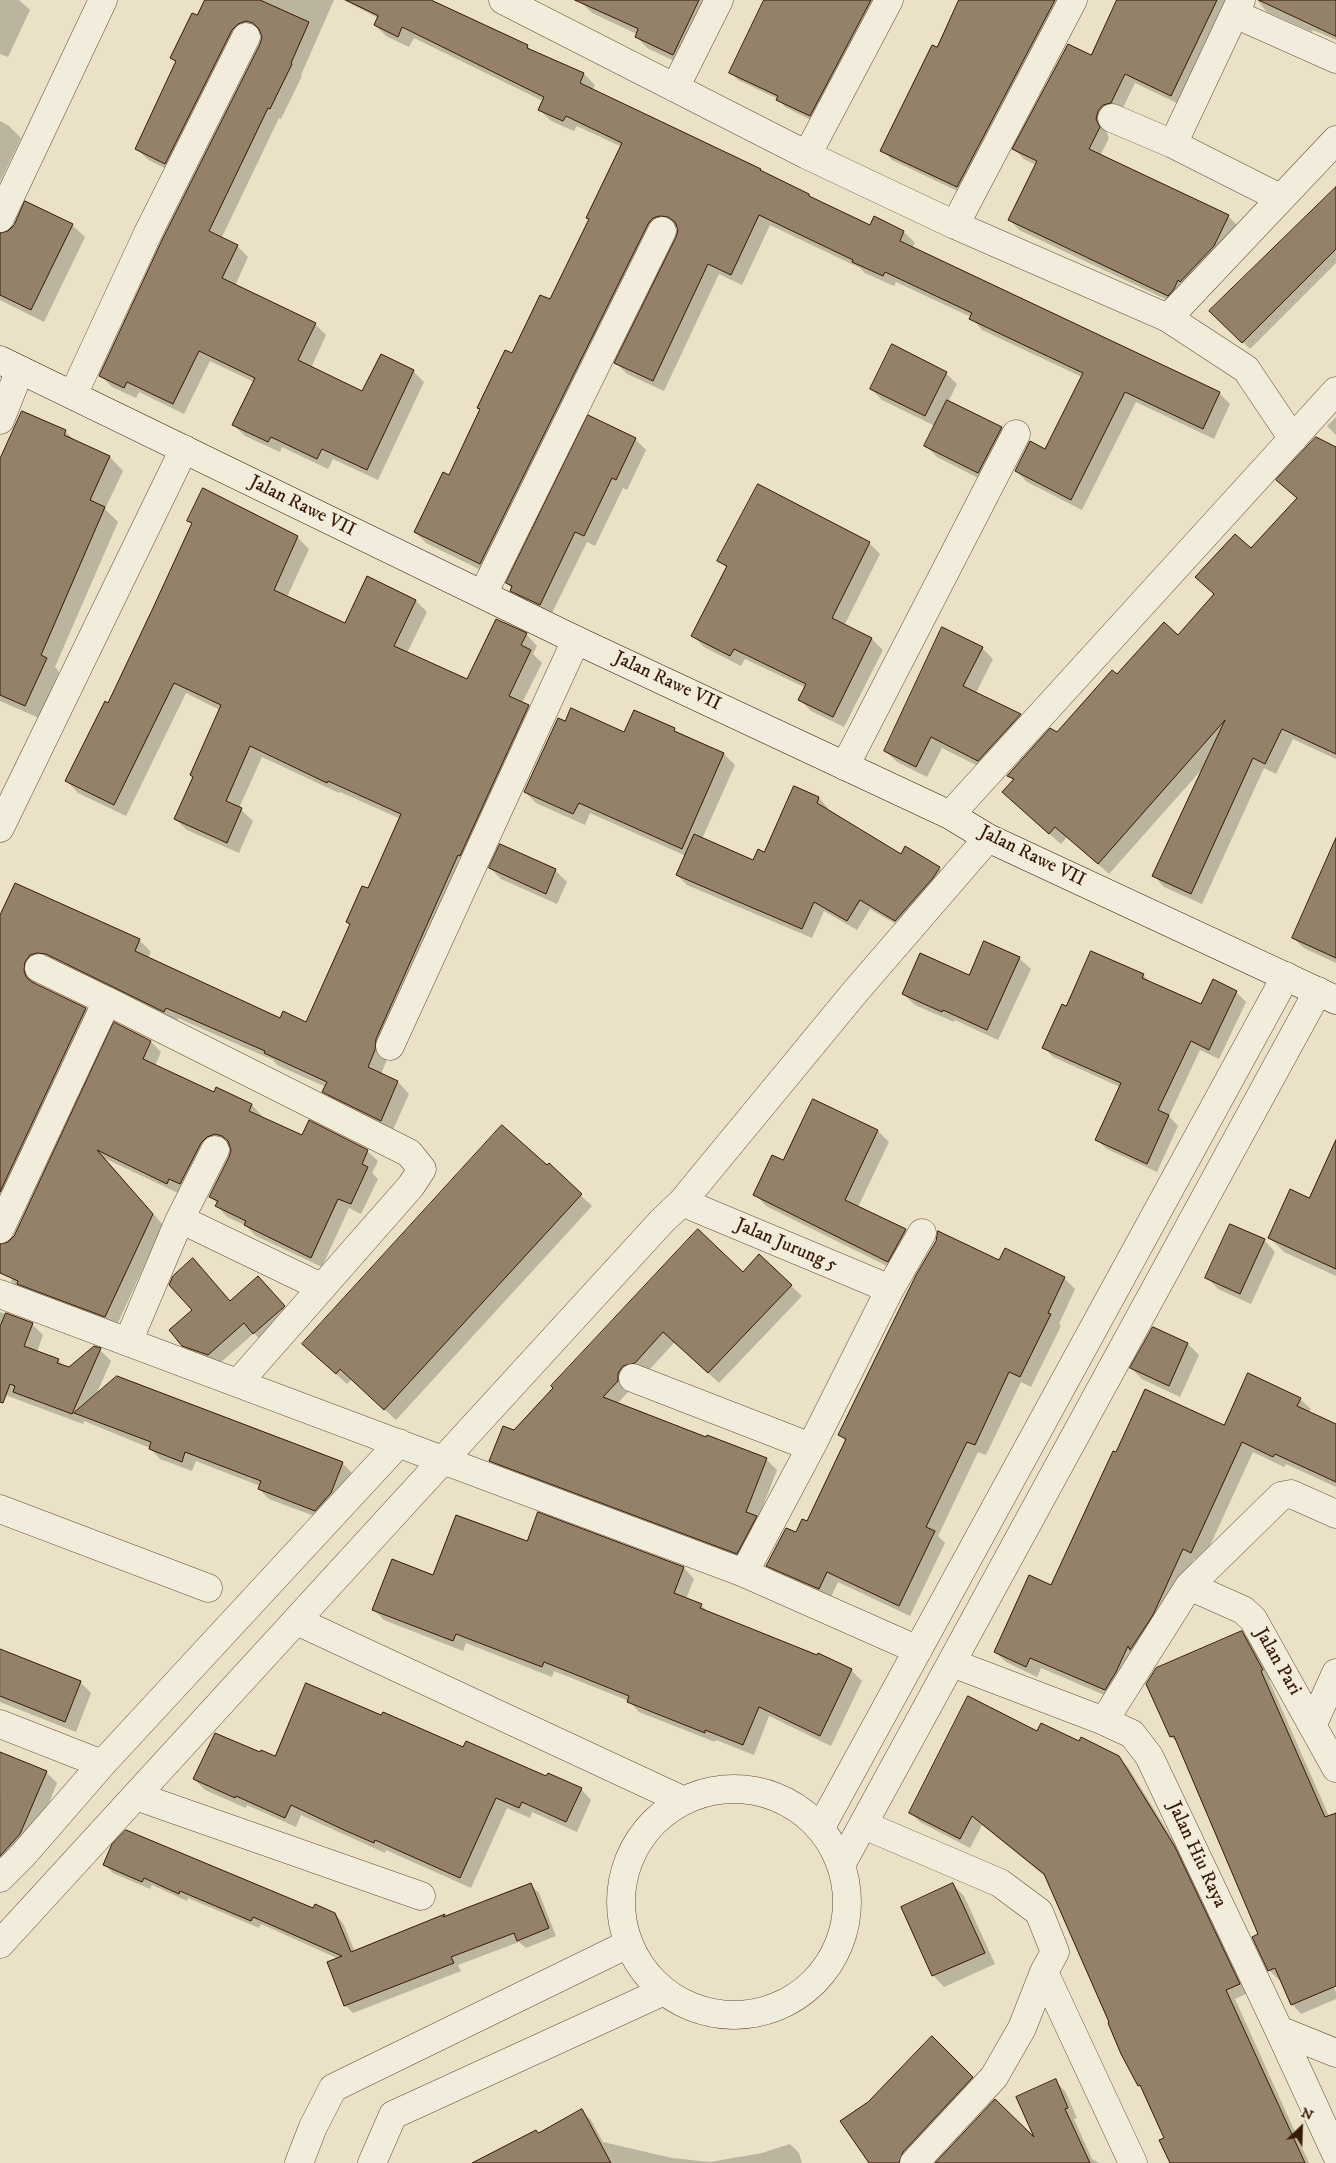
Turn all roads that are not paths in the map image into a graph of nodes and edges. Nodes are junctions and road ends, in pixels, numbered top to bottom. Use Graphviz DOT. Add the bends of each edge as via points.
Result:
graph roads {
  1 [pos="103,0"];
  2 [pos="503,0"];
  3 [pos="719,0"];
  4 [pos="890,0"];
  5 [pos="1073,0"];
  6 [pos="533,7"];
  7 [pos="1238,7"];
  8 [pos="246,37"];
  9 [pos="1336,59"];
  10 [pos="676,88"];
  11 [pos="1112,118"];
  12 [pos="1336,140"];
  13 [pos="1173,144"];
  14 [pos="807,155"];
  15 [pos="1280,198"];
  16 [pos="0,218"];
  17 [pos="955,225"];
  18 [pos="662,231"];
  19 [pos="1168,318"];
  20 [pos="10,365"];
  21 [pos="1336,391"];
  22 [pos="73,395"];
  23 [pos="0,420"];
  24 [pos="1016,434"];
  25 [pos="1293,439"];
  26 [pos="184,449"];
  27 [pos="483,594"];
  28 [pos="576,640"];
  29 [pos="845,766"];
  30 [pos="950,815"];
  31 [pos="0,828"];
  32 [pos="988,838"];
  33 [pos="39,968"];
  34 [pos="1286,976"];
  35 [pos="1327,996"];
  36 [pos="107,1001"];
  37 [pos="390,1046"];
  38 [pos="215,1150"];
  39 [pos="682,1202"];
  40 [pos="180,1219"];
  41 [pos="0,1229"];
  42 [pos="922,1233"];
  43 [pos="321,1287"];
  44 [pos="890,1289"];
  45 [pos="0,1294"];
  46 [pos="128,1342"];
  47 [pos="633,1378"];
  48 [pos="238,1383"];
  49 [pos="399,1443"];
  50 [pos="810,1447"];
  51 [pos="444,1461"];
  52 [pos="0,1509"];
  53 [pos="1336,1514"];
  54 [pos="744,1573"];
  55 [pos="1189,1586"];
  56 [pos="208,1588"];
  57 [pos="297,1621"];
  58 [pos="918,1650"];
  59 [pos="952,1663"];
  60 [pos="1336,1673"];
  61 [pos="1104,1721"];
  62 [pos="0,1724"];
  63 [pos="1313,1724"];
  64 [pos="102,1764"];
  65 [pos="1336,1768"];
  66 [pos="136,1796"];
  67 [pos="682,1800"];
  68 [pos="864,1825"];
  69 [pos="821,1827"];
  70 [pos="842,1862"];
  71 [pos="0,1878"];
  72 [pos="421,1896"];
  73 [pos="0,1944"];
  74 [pos="628,1944"];
  75 [pos="1044,1972"];
  76 [pos="664,1991"];
  77 [pos="1279,2030"];
  78 [pos="1336,2053"];
  79 [pos="1336,2154"];
  80 [pos="299,2163"];
  81 [pos="372,2163"];
  82 [pos="914,2163"];
  83 [pos="1133,2163"];
  1 -- 16 [label="street"];
  2 -- 6 [label="street"];
  3 -- 10 [label="street"];
  4 -- 14 [label="street"];
  5 -- 17 [label="street"];
  6 -- 10 [label="street"];
  7 -- 9 [label="street"];
  7 -- 13 [label="street"];
  8 -- 22 [label="street" via="148,233"];
  10 -- 14 [label="street"];
  11 -- 13 [label="street"];
  12 -- 15 [label="street"];
  13 -- 15 [label="street"];
  14 -- 17 [label="street"];
  15 -- 19 [label="street"];
  17 -- 19 [label="street"];
  18 -- 27 [label="street"];
  19 -- 25 [label="street" via="1246,369"];
  20 -- 22 [label="street, Jalan Rawe VII"];
  20 -- 23 [label="street"];
  21 -- 25 [label="street"];
  22 -- 26 [label="street, Jalan Rawe VII"];
  24 -- 29 [label="street"];
  25 -- 30 [label="street"];
  26 -- 27 [label="street, Jalan Rawe VII"];
  26 -- 31 [label="street"];
  27 -- 28 [label="street, Jalan Rawe VII"];
  28 -- 29 [label="street, Jalan Rawe VII"];
  28 -- 37 [label="street"];
  29 -- 30 [label="street, Jalan Rawe VII"];
  30 -- 32 [label="street, Jalan Rawe VII"];
  32 -- 34 [label="street, Jalan Rawe VII"];
  32 -- 39 [label="street" via="855,992"];
  33 -- 36 [label="street"];
  34 -- 35 [label="street, Jalan Rawe VII"];
  34 -- 58 [label="street"];
  35 -- 59 [label="street"];
  36 -- 41 [label="street"];
  36 -- 43 [label="street" via="409,1153 422,1169 411,1186"];
  38 -- 40 [label="street"];
  39 -- 44 [label="street, Jalan Jurung 5"];
  39 -- 51 [label="street"];
  40 -- 43 [label="street"];
  40 -- 46 [label="street"];
  42 -- 44 [label="street"];
  43 -- 48 [label="street"];
  44 -- 50 [label="street"];
  45 -- 46 [label="street"];
  46 -- 48 [label="street"];
  47 -- 50 [label="street"];
  48 -- 49 [label="street"];
  49 -- 51 [label="street"];
  49 -- 64 [label="street"];
  50 -- 54 [label="street"];
  51 -- 54 [label="street"];
  51 -- 57 [label="street"];
  52 -- 56 [label="street"];
  53 -- 55 [label="street" via="1291,1494 1281,1496"];
  54 -- 58 [label="street"];
  55 -- 61 [label="street"];
  55 -- 63 [label="street, Jalan Pari" via="1243,1610 1253,1619"];
  57 -- 66 [label="street"];
  57 -- 67 [label="street"];
  58 -- 69 [label="street"];
  59 -- 61 [label="street, Jalan Hiu Raya"];
  59 -- 68 [label="street"];
  60 -- 63 [label="street"];
  61 -- 77 [label="street, Jalan Hiu Raya" via="1132,1734 1149,1756"];
  62 -- 64 [label="street"];
  63 -- 65 [label="street, Jalan Pari"];
  64 -- 71 [label="street"];
  66 -- 72 [label="street"];
  66 -- 73 [label="street"];
  67 -- 69 [label="street" via="730,1787 780,1797"];
  67 -- 74 [label="street" via="654,1819 634,1846 622,1877 620,1911"];
  68 -- 70 [label="street"];
  68 -- 75 [label="street" via="1000,1883 1039,1912 1054,1952"];
  69 -- 70 [label="street"];
  70 -- 76 [label="street" via="849,1899 844,1935 828,1968 802,1994 769,2010 733,2016 696,2009"];
  74 -- 76 [label="street" via="643,1970"];
  74 -- 80 [label="street" via="333,2088"];
  75 -- 82 [label="street" via="1022,2028 994,2076"];
  75 -- 83 [label="street"];
  76 -- 81 [label="street" via="392,2115"];
  77 -- 78 [label="street"];
  77 -- 79 [label="street, Jalan Hiu Raya"];
}
